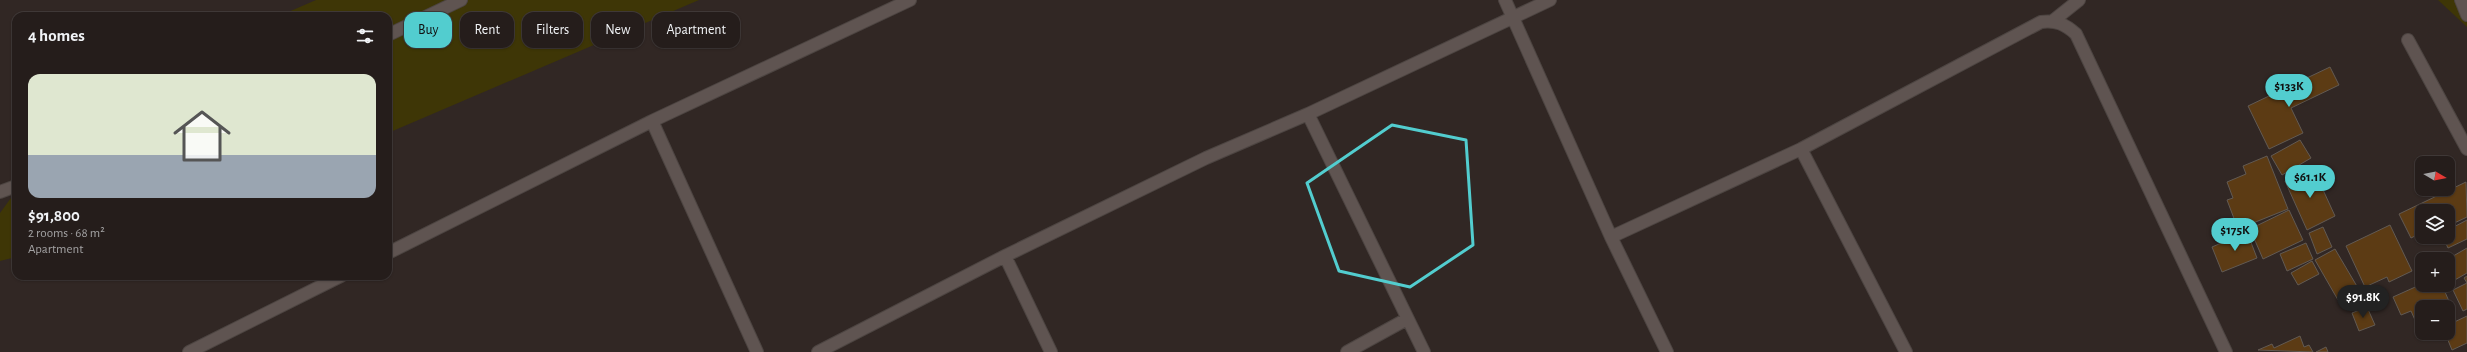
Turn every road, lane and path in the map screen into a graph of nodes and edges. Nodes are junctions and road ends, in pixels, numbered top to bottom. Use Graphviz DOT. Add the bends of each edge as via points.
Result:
graph roads {
  1 [pos="462,0"];
  2 [pos="910,0"];
  3 [pos="1505,0"];
  4 [pos="1550,0"];
  5 [pos="2079,0"];
  6 [pos="2461,0"];
  7 [pos="2467,15"];
  8 [pos="1513,18"];
  9 [pos="2054,20"];
  10 [pos="392,33"];
  11 [pos="2408,40"];
  12 [pos="1308,114"];
  13 [pos="652,121"];
  14 [pos="1801,149"];
  15 [pos="2467,149"];
  16 [pos="12,188"];
  17 [pos="0,192"];
  18 [pos="1611,237"];
  19 [pos="392,251"];
  20 [pos="1005,256"];
  21 [pos="333,280"];
  22 [pos="1407,319"];
  23 [pos="189,352"];
  24 [pos="757,352"];
  25 [pos="818,352"];
  26 [pos="1051,352"];
  27 [pos="1347,352"];
  28 [pos="1424,352"];
  29 [pos="1667,352"];
  30 [pos="1906,352"];
  31 [pos="2226,352"];
  1 -- 10 [label="street"];
  2 -- 13 [label="street"];
  3 -- 8 [label="street"];
  4 -- 8 [label="street"];
  5 -- 9 [label="street"];
  6 -- 7 [label="street"];
  8 -- 12 [label="street"];
  8 -- 18 [label="street"];
  9 -- 14 [label="street" via="2041,22"];
  9 -- 31 [label="street" via="2076,34"];
  11 -- 15 [label="street"];
  12 -- 20 [label="street" via="1206,158"];
  12 -- 22 [label="street"];
  13 -- 19 [label="street"];
  13 -- 24 [label="street"];
  14 -- 18 [label="street"];
  14 -- 30 [label="street"];
  16 -- 17 [label="street"];
  18 -- 29 [label="street"];
  20 -- 25 [label="street"];
  20 -- 26 [label="street"];
  21 -- 23 [label="street"];
  22 -- 27 [label="street"];
  22 -- 28 [label="street"];
}
